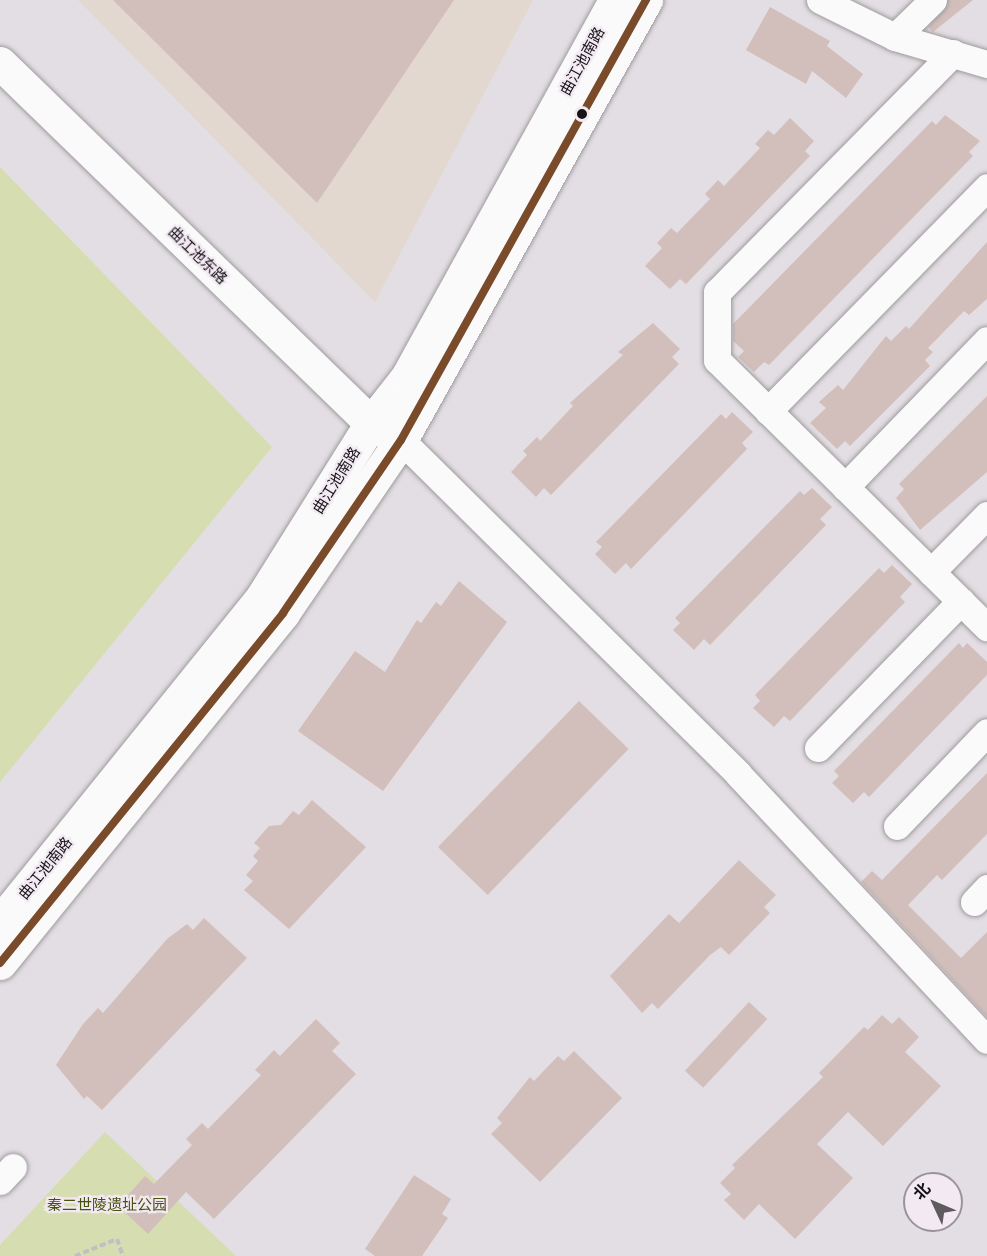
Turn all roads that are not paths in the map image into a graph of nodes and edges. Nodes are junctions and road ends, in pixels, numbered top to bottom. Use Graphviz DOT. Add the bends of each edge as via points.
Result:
graph roads {
  1 [pos="615,0"];
  2 [pos="645,0"];
  3 [pos="820,0"];
  4 [pos="933,0"];
  5 [pos="895,38"];
  6 [pos="952,53"];
  7 [pos="0,63"];
  8 [pos="987,64"];
  9 [pos="987,187"];
  10 [pos="987,340"];
  11 [pos="768,411"];
  12 [pos="371,423"];
  13 [pos="401,440"];
  14 [pos="845,487"];
  15 [pos="987,515"];
  16 [pos="931,572"];
  17 [pos="961,601"];
  18 [pos="987,627"];
  19 [pos="987,732"];
  20 [pos="818,748"];
  21 [pos="897,826"];
  22 [pos="0,922"];
  23 [pos="0,963"];
  24 [pos="987,1040"];
  1 -- 12 [label="main road, 曲江池南路" via="407,377"];
  2 -- 13 [label="main road, 曲江池南路"];
  3 -- 5 [label="street"];
  4 -- 5 [label="street"];
  5 -- 6 [label="street"];
  6 -- 8 [label="street"];
  6 -- 11 [label="street" via="717,292 717,360"];
  7 -- 12 [label="main road, 曲江池东路"];
  9 -- 11 [label="street"];
  10 -- 14 [label="street"];
  11 -- 14 [label="street"];
  12 -- 13 [label="main road, 曲江池东路"];
  12 -- 22 [label="main road, 曲江池南路" via="262,597"];
  13 -- 23 [label="main road, 曲江池南路" via="283,613"];
  13 -- 24 [label="street" via="738,774"];
  14 -- 16 [label="street"];
  15 -- 16 [label="street"];
  16 -- 17 [label="street"];
  17 -- 18 [label="street"];
  17 -- 20 [label="street"];
  19 -- 21 [label="street"];
}
